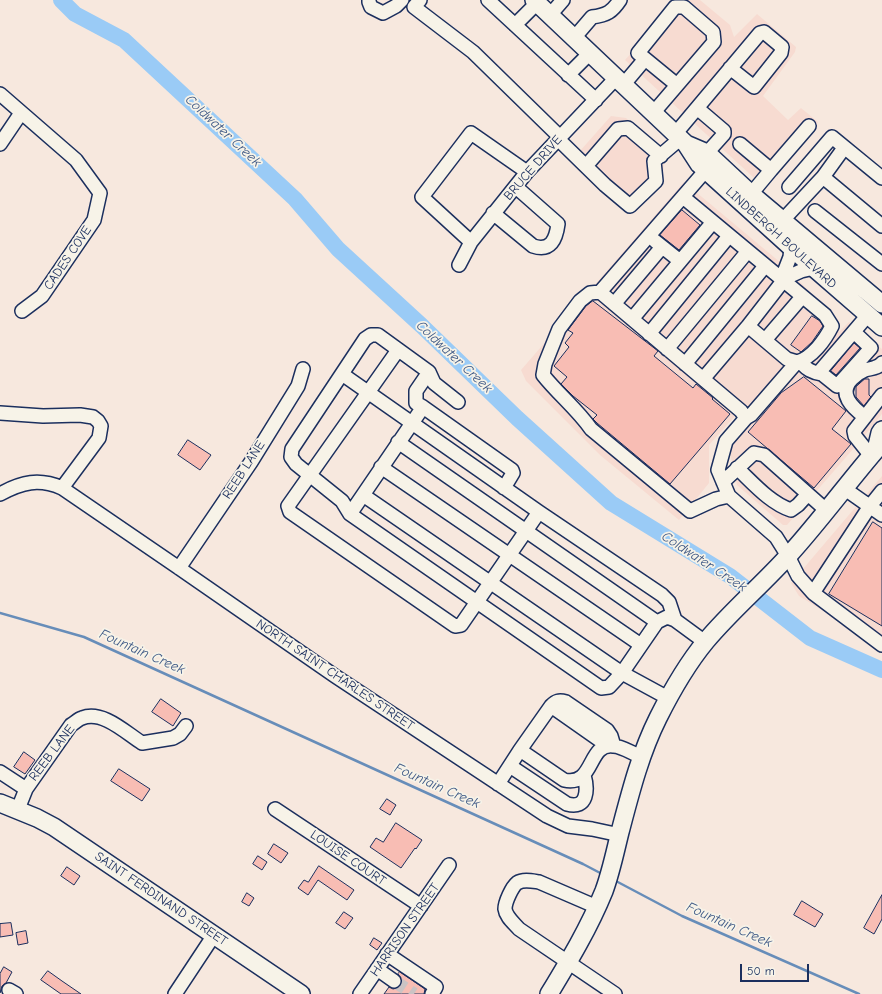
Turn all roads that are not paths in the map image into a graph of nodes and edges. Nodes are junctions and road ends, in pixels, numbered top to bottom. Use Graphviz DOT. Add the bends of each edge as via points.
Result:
graph roads {
  1 [pos="369,0"];
  2 [pos="402,0"];
  3 [pos="420,0"];
  4 [pos="488,0"];
  5 [pos="563,0"];
  6 [pos="613,0"];
  7 [pos="620,0"];
  8 [pos="536,1"];
  9 [pos="550,15"];
  10 [pos="598,16"];
  11 [pos="515,25"];
  12 [pos="574,38"];
  13 [pos="590,53"];
  14 [pos="645,59"];
  15 [pos="730,68"];
  16 [pos="568,75"];
  17 [pos="621,81"];
  18 [pos="677,84"];
  19 [pos="0,94"];
  20 [pos="596,100"];
  21 [pos="697,108"];
  22 [pos="654,112"];
  23 [pos="21,113"];
  24 [pos="809,126"];
  25 [pos="559,138"];
  26 [pos="681,138"];
  27 [pos="0,144"];
  28 [pos="740,144"];
  29 [pos="844,148"];
  30 [pos="707,153"];
  31 [pos="661,156"];
  32 [pos="586,166"];
  33 [pos="706,170"];
  34 [pos="770,170"];
  35 [pos="527,172"];
  36 [pos="823,177"];
  37 [pos="882,178"];
  38 [pos="516,187"];
  39 [pos="789,187"];
  40 [pos="750,194"];
  41 [pos="683,197"];
  42 [pos="815,211"];
  43 [pos="494,214"];
  44 [pos="782,221"];
  45 [pos="713,222"];
  46 [pos="882,226"];
  47 [pos="649,236"];
  48 [pos="729,236"];
  49 [pos="471,242"];
  50 [pos="662,247"];
  51 [pos="791,248"];
  52 [pos="748,251"];
  53 [pos="680,261"];
  54 [pos="882,264"];
  55 [pos="459,265"];
  56 [pos="765,266"];
  57 [pos="814,268"];
  58 [pos="782,281"];
  59 [pos="600,292"];
  60 [pos="802,297"];
  61 [pos="614,304"];
  62 [pos="882,304"];
  63 [pos="22,311"];
  64 [pos="868,315"];
  65 [pos="632,319"];
  66 [pos="748,326"];
  67 [pos="882,327"];
  68 [pos="854,332"];
  69 [pos="649,334"];
  70 [pos="765,340"];
  71 [pos="667,349"];
  72 [pos="398,350"];
  73 [pos="799,362"];
  74 [pos="685,364"];
  75 [pos="881,366"];
  76 [pos="303,370"];
  77 [pos="429,372"];
  78 [pos="342,374"];
  79 [pos="822,374"];
  80 [pos="703,379"];
  81 [pos="369,392"];
  82 [pos="882,395"];
  83 [pos="458,402"];
  84 [pos="423,407"];
  85 [pos="0,414"];
  86 [pos="865,417"];
  87 [pos="746,418"];
  88 [pos="412,422"];
  89 [pos="882,430"];
  90 [pos="398,442"];
  91 [pos="876,451"];
  92 [pos="382,467"];
  93 [pos="737,468"];
  94 [pos="310,475"];
  95 [pos="723,482"];
  96 [pos="62,488"];
  97 [pos="504,488"];
  98 [pos="845,489"];
  99 [pos="882,491"];
  100 [pos="0,494"];
  101 [pos="808,494"];
  102 [pos="362,495"];
  103 [pos="729,496"];
  104 [pos="870,506"];
  105 [pos="826,510"];
  106 [pos="539,512"];
  107 [pos="350,514"];
  108 [pos="882,515"];
  109 [pos="526,530"];
  110 [pos="510,555"];
  111 [pos="788,556"];
  112 [pos="179,568"];
  113 [pos="491,582"];
  114 [pos="813,594"];
  115 [pos="477,602"];
  116 [pos="675,620"];
  117 [pos="657,622"];
  118 [pos="705,642"];
  119 [pos="641,645"];
  120 [pos="882,645"];
  121 [pos="622,673"];
  122 [pos="668,698"];
  123 [pos="553,705"];
  124 [pos="186,726"];
  125 [pos="608,747"];
  126 [pos="520,750"];
  127 [pos="642,757"];
  128 [pos="510,766"];
  129 [pos="0,772"];
  130 [pos="584,775"];
  131 [pos="498,784"];
  132 [pos="26,789"];
  133 [pos="0,803"];
  134 [pos="18,809"];
  135 [pos="275,809"];
  136 [pos="619,840"];
  137 [pos="449,865"];
  138 [pos="421,906"];
  139 [pos="596,907"];
  140 [pos="214,935"];
  141 [pos="387,954"];
  142 [pos="568,963"];
  143 [pos="377,970"];
  144 [pos="394,981"];
  145 [pos="364,992"];
  146 [pos="175,994"];
  147 [pos="301,994"];
  148 [pos="432,994"];
  149 [pos="549,994"];
  150 [pos="616,994"];
  1 -- 2 [label="street" via="371,7 383,13"];
  3 -- 25 [label="street" via="414,7 473,52"];
  4 -- 11 [label="street"];
  5 -- 9 [label="street"];
  6 -- 10 [label="street"];
  7 -- 10 [label="street" via="611,11"];
  8 -- 9 [label="main road, LINDBERGH BOULEVARD"];
  8 -- 11 [label="street"];
  9 -- 12 [label="main road, LINDBERGH BOULEVARD"];
  10 -- 12 [label="street" via="592,17"];
  11 -- 16 [label="street"];
  12 -- 13 [label="main road, LINDBERGH BOULEVARD"];
  13 -- 16 [label="street"];
  13 -- 17 [label="main road, LINDBERGH BOULEVARD"];
  14 -- 17 [label="street, BRUCE DRIVE"];
  14 -- 18 [label="street"];
  14 -- 18 [label="street" via="638,53 675,7 684,7 714,32 714,42"];
  15 -- 21 [label="street"];
  16 -- 20 [label="street"];
  17 -- 20 [label="street, BRUCE DRIVE"];
  17 -- 22 [label="main road, LINDBERGH BOULEVARD"];
  18 -- 22 [label="street"];
  19 -- 23 [label="street, CADES COVE"];
  20 -- 25 [label="street, BRUCE DRIVE"];
  21 -- 26 [label="street"];
  21 -- 30 [label="street" via="724,131"];
  22 -- 26 [label="main road, LINDBERGH BOULEVARD"];
  23 -- 27 [label="street"];
  23 -- 63 [label="street, CADES COVE" via="76,160 100,193 94,220 42,296"];
  24 -- 34 [label="street"];
  25 -- 32 [label="street"];
  25 -- 35 [label="street, BRUCE DRIVE"];
  26 -- 30 [label="main road, LINDBERGH BOULEVARD"];
  26 -- 31 [label="street"];
  26 -- 33 [label="main road, LINDBERGH BOULEVARD"];
  28 -- 34 [label="street"];
  29 -- 36 [label="street"];
  29 -- 37 [label="street"];
  29 -- 39 [label="street" via="832,137"];
  30 -- 40 [label="main road, LINDBERGH BOULEVARD"];
  31 -- 32 [label="street" via="628,128 618,129"];
  31 -- 32 [label="street" via="654,161 656,181 630,206"];
  33 -- 41 [label="street"];
  33 -- 51 [label="main road, LINDBERGH BOULEVARD"];
  34 -- 40 [label="street"];
  35 -- 38 [label="street, BRUCE DRIVE"];
  35 -- 49 [label="street" via="471,133 422,197"];
  36 -- 44 [label="street"];
  36 -- 46 [label="street"];
  38 -- 43 [label="street, BRUCE DRIVE"];
  38 -- 43 [label="street" via="558,224 557,235 553,241 540,249 533,246"];
  40 -- 44 [label="main road, LINDBERGH BOULEVARD"];
  41 -- 45 [label="street"];
  41 -- 47 [label="street"];
  42 -- 54 [label="street"];
  43 -- 49 [label="street, BRUCE DRIVE"];
  44 -- 62 [label="main road, LINDBERGH BOULEVARD"];
  45 -- 48 [label="street"];
  45 -- 53 [label="street"];
  47 -- 50 [label="street"];
  47 -- 59 [label="street"];
  48 -- 52 [label="street"];
  48 -- 69 [label="street"];
  49 -- 55 [label="street, BRUCE DRIVE"];
  50 -- 53 [label="street"];
  50 -- 61 [label="street"];
  51 -- 57 [label="main road, LINDBERGH BOULEVARD"];
  51 -- 58 [label="street"];
  52 -- 56 [label="street"];
  52 -- 71 [label="street"];
  53 -- 65 [label="street"];
  56 -- 58 [label="street"];
  56 -- 74 [label="street"];
  57 -- 58 [label="street" via="801,271"];
  57 -- 64 [label="main road, LINDBERGH BOULEVARD"];
  58 -- 60 [label="street"];
  58 -- 66 [label="street"];
  59 -- 61 [label="street"];
  59 -- 103 [label="street" via="590,293 580,301 559,329 543,375 591,429 690,511 716,498"];
  60 -- 70 [label="street"];
  60 -- 73 [label="street" via="825,315 832,326 827,336 805,360"];
  61 -- 65 [label="street"];
  64 -- 67 [label="main road, LINDBERGH BOULEVARD"];
  64 -- 68 [label="street"];
  65 -- 69 [label="street"];
  66 -- 70 [label="street"];
  66 -- 80 [label="street"];
  68 -- 79 [label="street" via="821,370"];
  68 -- 79 [label="street" via="871,348 837,386"];
  69 -- 71 [label="street"];
  70 -- 73 [label="street" via="787,359"];
  71 -- 74 [label="street"];
  72 -- 77 [label="street"];
  72 -- 78 [label="street" via="378,335 371,335 365,339"];
  72 -- 81 [label="street"];
  73 -- 79 [label="street"];
  73 -- 87 [label="street"];
  74 -- 80 [label="street"];
  75 -- 86 [label="street" via="864,370 849,382 846,389 849,403"];
  76 -- 112 [label="street, REEB LANE" via="298,386 251,462"];
  77 -- 83 [label="street" via="434,383"];
  77 -- 84 [label="street" via="416,391 416,403"];
  78 -- 81 [label="street"];
  78 -- 94 [label="street" via="292,449 291,457"];
  80 -- 87 [label="street"];
  81 -- 88 [label="street"];
  81 -- 94 [label="street"];
  82 -- 86 [label="street"];
  84 -- 88 [label="street"];
  84 -- 97 [label="street" via="512,470 513,473"];
  85 -- 96 [label="street" via="80,415 98,420 101,426 99,438"];
  86 -- 91 [label="street" via="854,431 855,436"];
  87 -- 95 [label="street" via="726,441 718,470"];
  88 -- 90 [label="street"];
  88 -- 97 [label="street"];
  89 -- 91 [label="main road"];
  90 -- 92 [label="street"];
  90 -- 109 [label="street"];
  91 -- 98 [label="main road"];
  92 -- 102 [label="street"];
  92 -- 110 [label="street"];
  93 -- 95 [label="street"];
  93 -- 101 [label="street" via="766,494 791,510"];
  93 -- 101 [label="street" via="754,452 764,455"];
  94 -- 107 [label="street" via="342,501"];
  94 -- 115 [label="street" via="288,506 290,512 455,626 461,625"];
  95 -- 103 [label="street"];
  96 -- 100 [label="street, NORTH SAINT CHARLES STREET" via="44,482 27,483"];
  96 -- 112 [label="street, NORTH SAINT CHARLES STREET"];
  97 -- 106 [label="street"];
  98 -- 104 [label="street"];
  98 -- 105 [label="main road"];
  99 -- 104 [label="street"];
  101 -- 105 [label="street"];
  102 -- 107 [label="street"];
  102 -- 113 [label="street"];
  103 -- 111 [label="street" via="776,537"];
  104 -- 108 [label="street"];
  104 -- 114 [label="street"];
  105 -- 111 [label="main road"];
  106 -- 109 [label="street"];
  106 -- 116 [label="street" via="662,595 669,602"];
  107 -- 115 [label="street"];
  109 -- 110 [label="street"];
  109 -- 117 [label="street"];
  110 -- 113 [label="street"];
  110 -- 119 [label="street"];
  111 -- 114 [label="street" via="798,576"];
  111 -- 118 [label="main road"];
  112 -- 131 [label="street, NORTH SAINT CHARLES STREET"];
  113 -- 115 [label="street"];
  113 -- 121 [label="street"];
  114 -- 120 [label="street"];
  115 -- 121 [label="street" via="601,688 609,687"];
  116 -- 117 [label="street" via="668,617"];
  116 -- 118 [label="street"];
  117 -- 119 [label="street"];
  118 -- 122 [label="main road"];
  119 -- 121 [label="street"];
  121 -- 122 [label="street"];
  122 -- 127 [label="main road"];
  123 -- 125 [label="street" via="570,726"];
  123 -- 125 [label="street" via="566,702 606,730 611,736"];
  123 -- 126 [label="street"];
  124 -- 132 [label="street, REEB LANE" via="173,738 142,744 110,722 96,716 82,718 72,725"];
  125 -- 127 [label="street"];
  125 -- 130 [label="street" via="595,756"];
  126 -- 128 [label="street"];
  126 -- 130 [label="street" via="564,780 572,782"];
  127 -- 136 [label="main road"];
  128 -- 130 [label="street" via="573,806 580,804 584,799"];
  128 -- 131 [label="street"];
  129 -- 132 [label="street"];
  131 -- 136 [label="street, NORTH SAINT CHARLES STREET" via="547,816 568,826 592,829"];
  132 -- 134 [label="street, REEB LANE"];
  133 -- 134 [label="main road, SAINT FERDINAND STREET"];
  134 -- 140 [label="main road, SAINT FERDINAND STREET" via="54,827"];
  135 -- 138 [label="street, LOUISE COURT"];
  136 -- 139 [label="main road" via="604,891"];
  137 -- 138 [label="street, HARRISON STREET"];
  138 -- 141 [label="street, HARRISON STREET"];
  139 -- 142 [label="main road"];
  139 -- 142 [label="street" via="529,880 517,883 508,895 505,908 509,919 519,929"];
  140 -- 146 [label="street"];
  140 -- 147 [label="main road, SAINT FERDINAND STREET"];
  141 -- 143 [label="street, HARRISON STREET"];
  141 -- 148 [label="street" via="436,987"];
  142 -- 149 [label="main road"];
  142 -- 150 [label="street"];
  143 -- 144 [label="street"];
  143 -- 145 [label="street, HARRISON STREET"];
}
